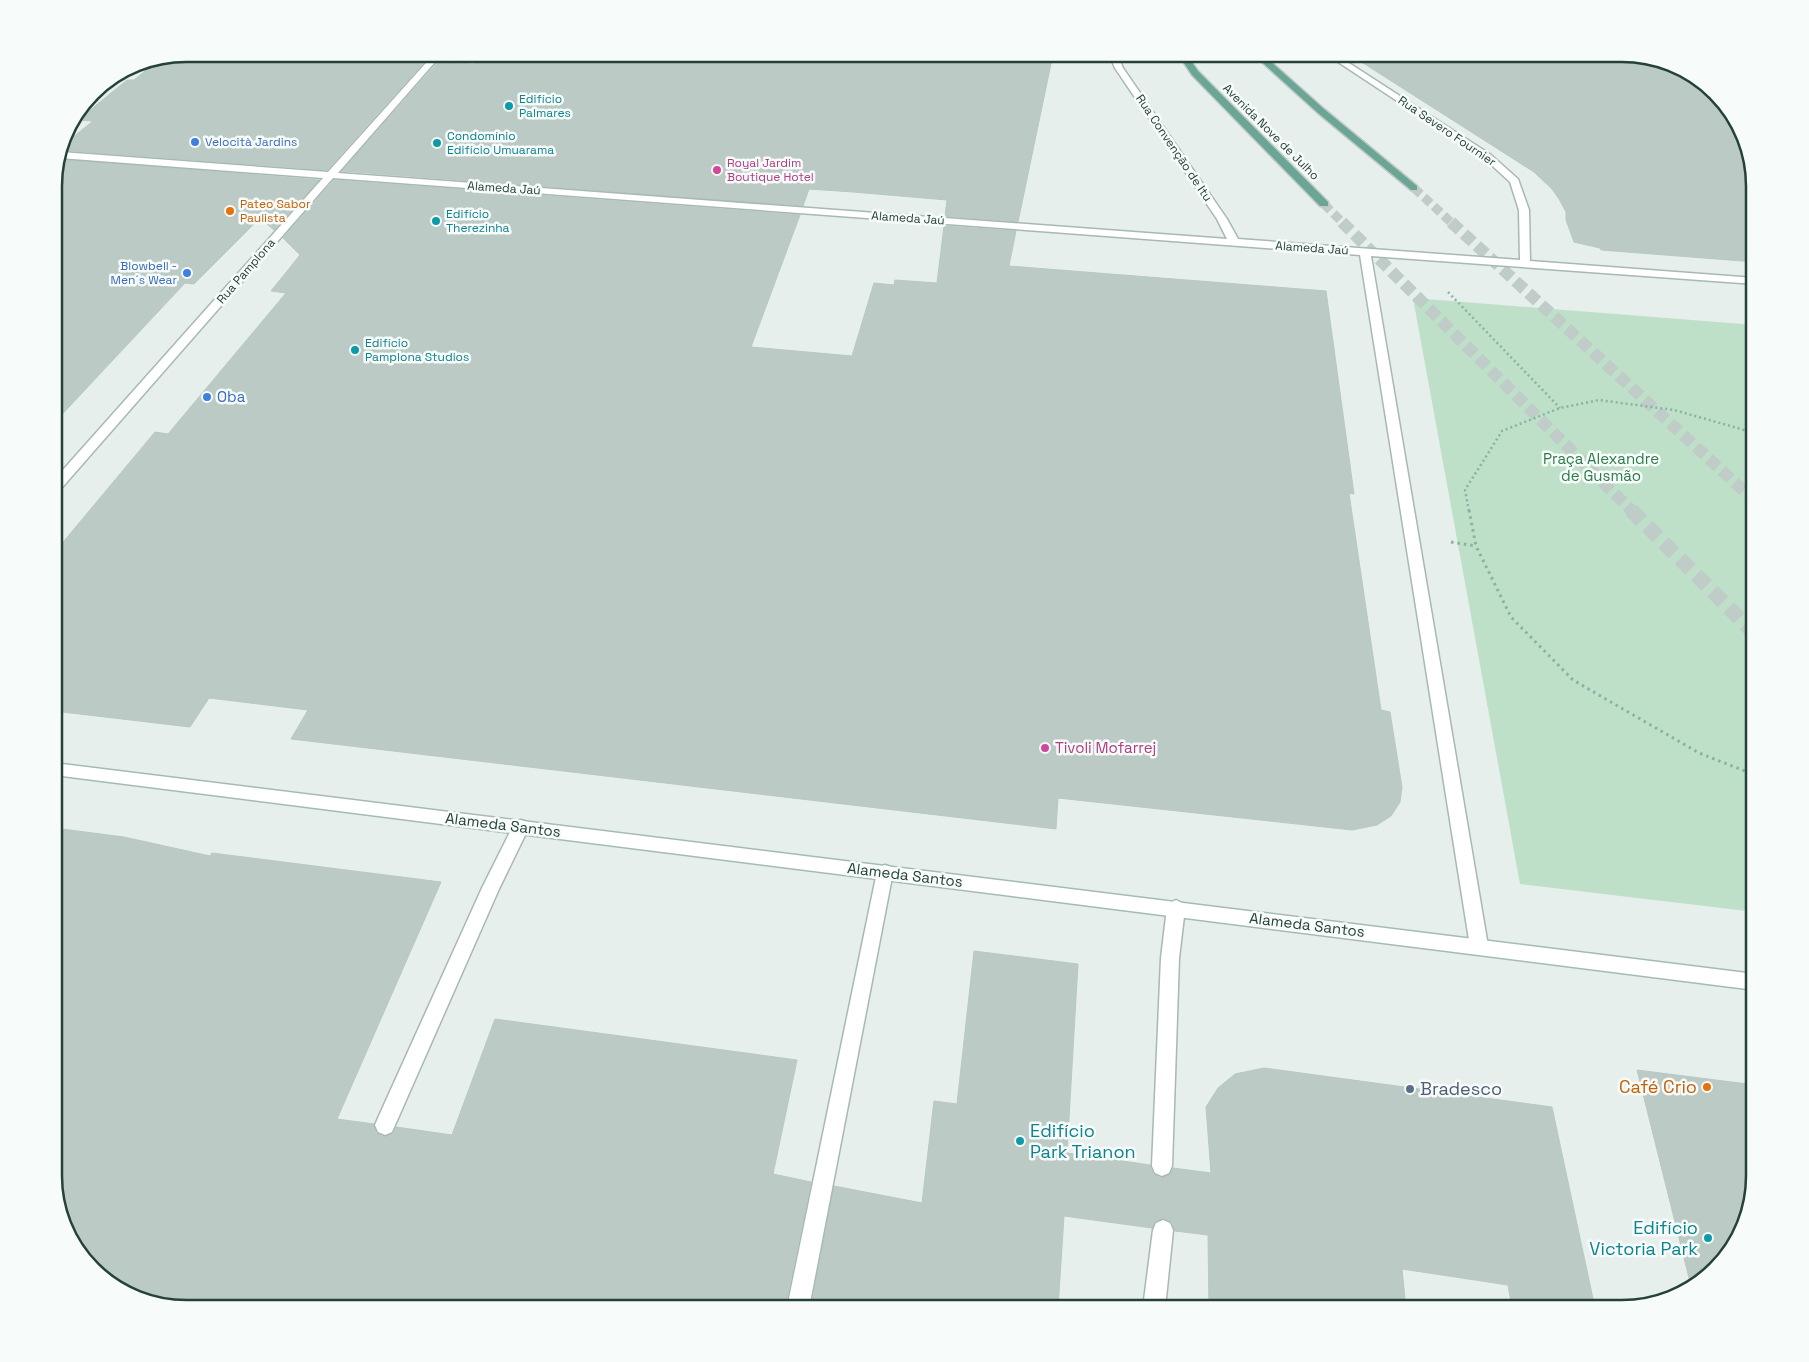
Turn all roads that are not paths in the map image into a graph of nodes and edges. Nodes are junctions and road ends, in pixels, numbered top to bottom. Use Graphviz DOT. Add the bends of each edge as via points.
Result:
graph roads {
  1 [pos="431,62"];
  2 [pos="1116,62"];
  3 [pos="1187,62"];
  4 [pos="1266,62"];
  5 [pos="1342,62"];
  6 [pos="67,155"];
  7 [pos="330,175"];
  8 [pos="1414,188"];
  9 [pos="1324,204"];
  10 [pos="1235,242"];
  11 [pos="1365,252"];
  12 [pos="1525,264"];
  13 [pos="1746,280"];
  14 [pos="63,478"];
  15 [pos="63,770"];
  16 [pos="521,828"];
  17 [pos="885,872"];
  18 [pos="1176,908"];
  19 [pos="1479,946"];
  20 [pos="1746,981"];
  21 [pos="385,1125"];
  22 [pos="1162,1166"];
  23 [pos="1163,1230"];
  24 [pos="800,1300"];
  25 [pos="1155,1300"];
  1 -- 7 [label="street, Rua Pamplona"];
  2 -- 10 [label="street, Rua Convenção de Itu"];
  3 -- 9 [label="main road, Avenida Nove de Julho"];
  4 -- 8 [label="main road"];
  5 -- 12 [label="street, Rua Severo Fournier" via="1488,157 1516,181 1524,210"];
  6 -- 7 [label="street, Alameda Jaú"];
  7 -- 10 [label="street, Alameda Jaú"];
  7 -- 14 [label="street, Rua Pamplona"];
  10 -- 11 [label="street, Alameda Jaú"];
  11 -- 12 [label="street, Alameda Jaú"];
  11 -- 19 [label="street"];
  12 -- 13 [label="street, Alameda Jaú"];
  15 -- 16 [label="street, Alameda Santos"];
  16 -- 17 [label="street, Alameda Santos"];
  16 -- 21 [label="street"];
  17 -- 18 [label="street, Alameda Santos"];
  17 -- 24 [label="street"];
  18 -- 19 [label="street, Alameda Santos"];
  18 -- 22 [label="street" via="1170,958"];
  19 -- 20 [label="street, Alameda Santos"];
  23 -- 25 [label="street"];
}
